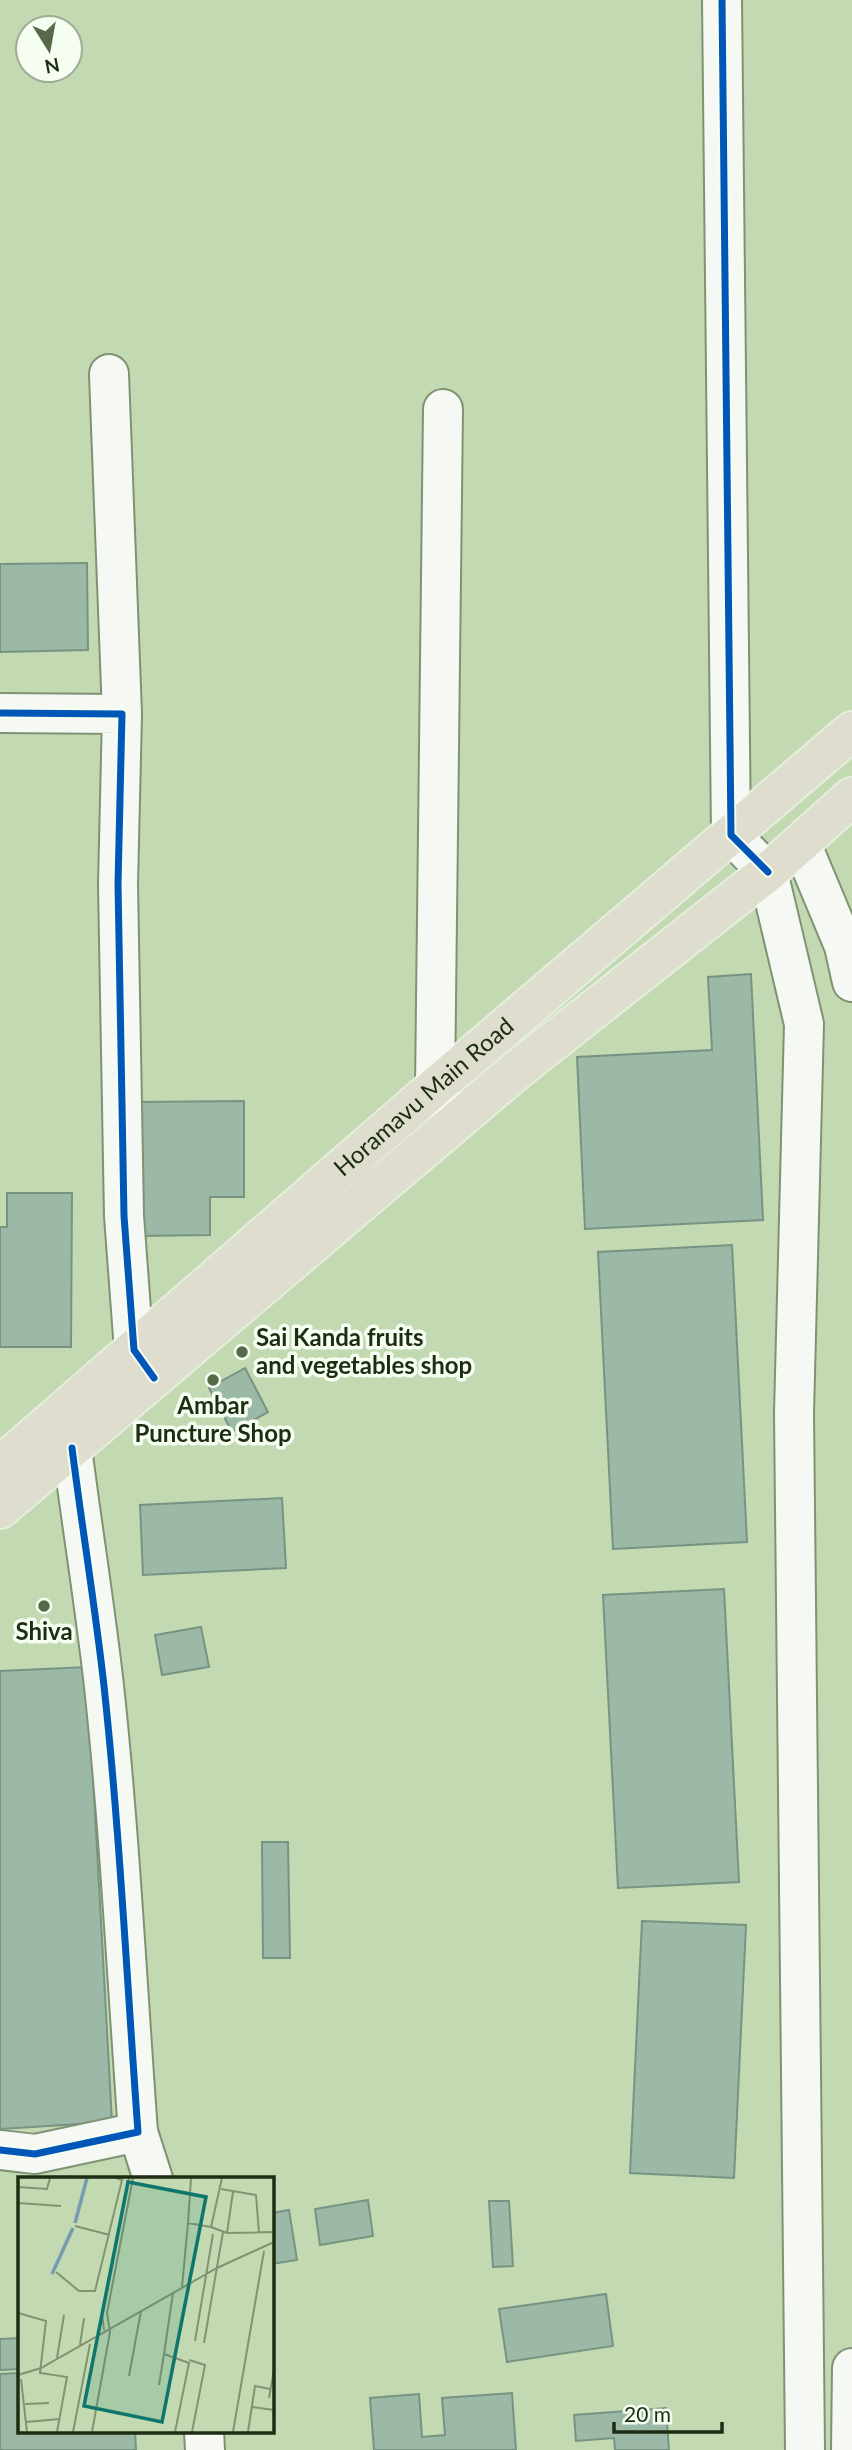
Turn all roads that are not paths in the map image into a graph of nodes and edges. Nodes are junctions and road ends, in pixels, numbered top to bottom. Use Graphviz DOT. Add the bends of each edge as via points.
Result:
graph roads {
  1 [pos="722,0"];
  2 [pos="109,374"];
  3 [pos="443,409"];
  4 [pos="0,713"];
  5 [pos="122,714"];
  6 [pos="852,731"];
  7 [pos="852,797"];
  8 [pos="731,835"];
  9 [pos="801,843"];
  10 [pos="768,872"];
  11 [pos="852,982"];
  12 [pos="435,1087"];
  13 [pos="456,1122"];
  14 [pos="144,1364"];
  15 [pos="72,1448"];
  16 [pos="0,1466"];
  17 [pos="0,1509"];
  18 [pos="138,2132"];
  19 [pos="0,2150"];
  20 [pos="152,2177"];
  21 [pos="852,2368"];
  22 [pos="204,2432"];
  23 [pos="205,2450"];
  24 [pos="805,2450"];
  25 [pos="851,2450"];
  1 -- 8 [label="street"];
  2 -- 5 [label="street"];
  3 -- 12 [label="street"];
  4 -- 5 [label="street"];
  5 -- 14 [label="street" via="118,884 123,1189"];
  6 -- 8 [label="main road, Horamavu Main Road"];
  7 -- 9 [label="main road, Horamavu Main Road"];
  8 -- 10 [label="street"];
  8 -- 12 [label="main road, Horamavu Main Road"];
  9 -- 10 [label="main road, Horamavu Main Road"];
  9 -- 11 [label="street" via="844,946"];
  10 -- 13 [label="main road, Horamavu Main Road"];
  10 -- 24 [label="street" via="804,1024 794,1413"];
  12 -- 13 [label="street"];
  12 -- 14 [label="main road, Horamavu Main Road"];
  13 -- 14 [label="main road, Horamavu Main Road"];
  14 -- 15 [label="main road, Horamavu Main Road"];
  14 -- 16 [label="main road, Horamavu Main Road"];
  15 -- 17 [label="main road, Horamavu Main Road"];
  15 -- 18 [label="street" via="104,1685"];
  18 -- 19 [label="street" via="35,2154"];
  18 -- 20 [label="street"];
  21 -- 25 [label="street"];
  22 -- 23 [label="street"];
}
